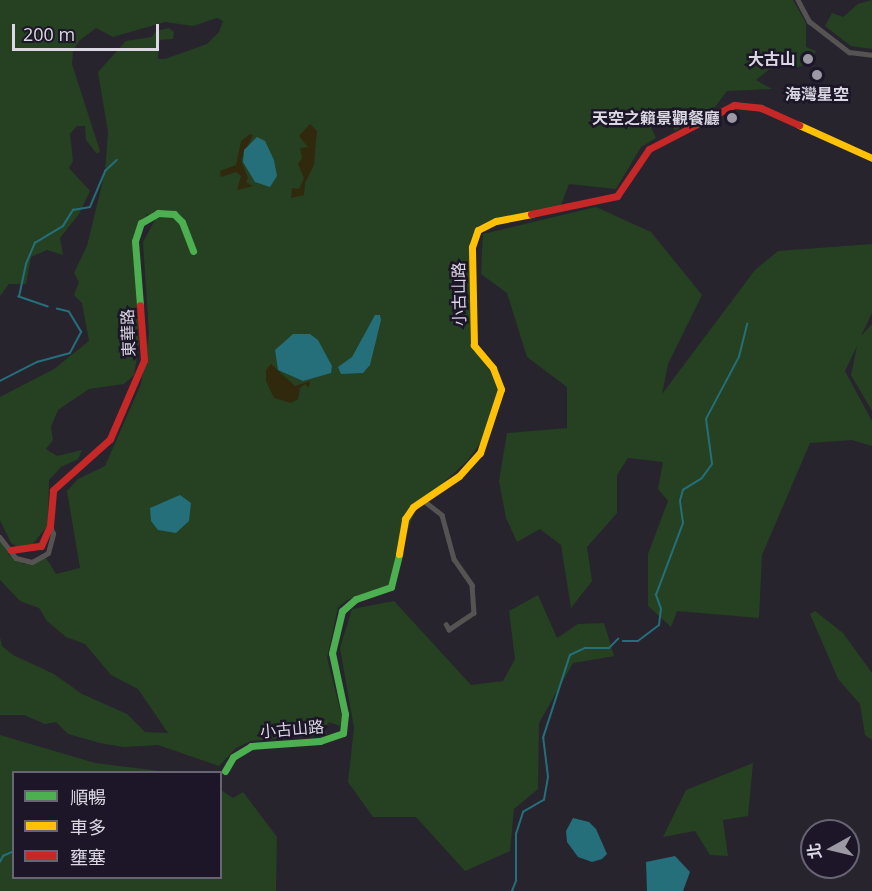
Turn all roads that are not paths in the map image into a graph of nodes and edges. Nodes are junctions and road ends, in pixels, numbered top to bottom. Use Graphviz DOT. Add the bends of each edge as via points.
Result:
graph roads {
  1 [pos="798,0"];
  2 [pos="872,55"];
  3 [pos="872,158"];
  4 [pos="193,250"];
  5 [pos="423,500"];
  6 [pos="50,526"];
  7 [pos="0,537"];
  8 [pos="11,550"];
  9 [pos="446,626"];
  10 [pos="225,771"];
  1 -- 2 [label="street" via="809,21 849,52"];
  3 -- 5 [label="street, 小古山路" via="761,108 734,105 650,149 617,196 496,221 478,230 472,247 473,335 481,357 501,383 501,394 480,453 459,476"];
  4 -- 6 [label="street, 東華路" via="182,222 174,213 158,213 141,223 135,241 144,360 110,439 53,490"];
  5 -- 9 [label="street" via="442,515 454,559 472,585 474,613 449,630"];
  5 -- 10 [label="street, 小古山路" via="405,519 393,584 374,596 352,602 342,611 332,653 345,714 343,733 320,741 251,746 233,757"];
  6 -- 8 [label="street" via="41,546"];
  6 -- 8 [label="street, 東華路" via="52,544 42,559 24,562"];
  7 -- 8 [label="street, 東華路"];
}
